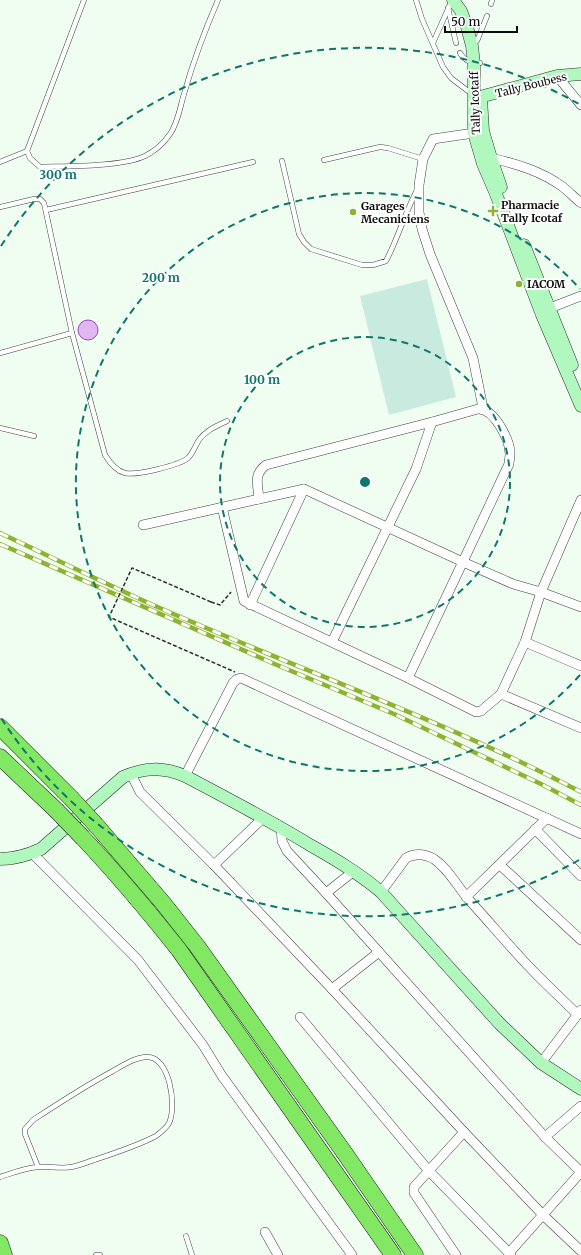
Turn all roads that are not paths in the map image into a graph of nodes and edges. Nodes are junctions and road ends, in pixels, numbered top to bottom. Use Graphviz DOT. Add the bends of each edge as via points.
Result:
graph roads {
  1 [pos="84,0"];
  2 [pos="218,0"];
  3 [pos="416,0"];
  4 [pos="464,0"];
  5 [pos="451,3"];
  6 [pos="487,16"];
  7 [pos="477,41"];
  8 [pos="433,43"];
  9 [pos="456,43"];
  10 [pos="460,53"];
  11 [pos="477,63"];
  12 [pos="581,74"];
  13 [pos="557,76"];
  14 [pos="477,96"];
  15 [pos="581,105"];
  16 [pos="474,133"];
  17 [pos="27,151"];
  18 [pos="491,158"];
  19 [pos="423,159"];
  20 [pos="324,160"];
  21 [pos="282,161"];
  22 [pos="0,162"];
  23 [pos="253,162"];
  24 [pos="419,185"];
  25 [pos="581,203"];
  26 [pos="0,208"];
  27 [pos="46,210"];
  28 [pos="581,296"];
  29 [pos="550,308"];
  30 [pos="72,333"];
  31 [pos="0,353"];
  32 [pos="581,389"];
  33 [pos="581,406"];
  34 [pos="483,408"];
  35 [pos="227,421"];
  36 [pos="432,422"];
  37 [pos="0,428"];
  38 [pos="34,436"];
  39 [pos="304,489"];
  40 [pos="259,499"];
  41 [pos="580,503"];
  42 [pos="222,507"];
  43 [pos="143,525"];
  44 [pos="387,528"];
  45 [pos="463,562"];
  46 [pos="541,592"];
  47 [pos="250,604"];
  48 [pos="581,607"];
  49 [pos="332,642"];
  50 [pos="525,642"];
  51 [pos="581,666"];
  52 [pos="408,678"];
  53 [pos="501,694"];
  54 [pos="0,727"];
  55 [pos="581,728"];
  56 [pos="0,757"];
  57 [pos="131,774"];
  58 [pos="185,776"];
  59 [pos="263,818"];
  60 [pos="547,818"];
  61 [pos="280,827"];
  62 [pos="535,830"];
  63 [pos="581,834"];
  64 [pos="32,853"];
  65 [pos="0,859"];
  66 [pos="214,865"];
  67 [pos="500,865"];
  68 [pos="354,870"];
  69 [pos="581,876"];
  70 [pos="381,892"];
  71 [pos="326,893"];
  72 [pos="466,897"];
  73 [pos="581,940"];
  74 [pos="379,952"];
  75 [pos="332,989"];
  76 [pos="579,1012"];
  77 [pos="300,1017"];
  78 [pos="541,1063"];
  79 [pos="581,1089"];
  80 [pos="581,1106"];
  81 [pos="464,1132"];
  82 [pos="545,1137"];
  83 [pos="38,1167"];
  84 [pos="429,1171"];
  85 [pos="581,1172"];
  86 [pos="0,1177"];
  87 [pos="543,1215"];
  88 [pos="265,1232"];
  89 [pos="186,1236"];
  90 [pos="0,1243"];
  91 [pos="581,1251"];
  92 [pos="510,1254"];
  93 [pos="4,1255"];
  94 [pos="96,1255"];
  95 [pos="100,1255"];
  96 [pos="192,1255"];
  97 [pos="278,1255"];
  98 [pos="352,1255"];
  99 [pos="393,1255"];
  100 [pos="415,1255"];
  101 [pos="456,1255"];
  1 -- 17 [label="lane"];
  2 -- 17 [label="lane" via="172,133 157,148 144,156 120,162 40,167"];
  3 -- 8 [label="lane"];
  4 -- 7 [label="street, Tally Icotaff"];
  5 -- 8 [label="lane"];
  5 -- 9 [label="lane"];
  5 -- 11 [label="street, Tally Icotaff" via="461,11"];
  6 -- 7 [label="lane"];
  7 -- 11 [label="street, Tally Icotaff"];
  8 -- 14 [label="lane" via="450,78"];
  10 -- 11 [label="lane" via="462,57"];
  11 -- 14 [label="street, Tally Icotaff"];
  12 -- 13 [label="street, Tally Boubess"];
  13 -- 14 [label="street, Tally Boubess"];
  13 -- 15 [label="street"];
  14 -- 16 [label="street, Tally Icotaff"];
  14 -- 18 [label="street, Tally Icotaff"];
  16 -- 19 [label="street" via="432,139"];
  16 -- 33 [label="street, Tally Icotaff" via="483,164 542,315"];
  17 -- 22 [label="lane"];
  18 -- 25 [label="street" via="540,173 563,187"];
  18 -- 29 [label="street, Tally Icotaff"];
  19 -- 20 [label="lane" via="380,147"];
  19 -- 24 [label="street"];
  21 -- 24 [label="lane" via="299,234 304,242 313,250 367,266 386,261"];
  23 -- 27 [label="lane"];
  24 -- 34 [label="street" via="422,229 473,358"];
  26 -- 27 [label="lane" via="40,199"];
  27 -- 30 [label="lane"];
  28 -- 29 [label="street"];
  29 -- 32 [label="street, Tally Icotaff"];
  30 -- 31 [label="lane"];
  30 -- 35 [label="lane" via="105,456 117,470 126,474 136,474 182,462 191,455 204,434"];
  34 -- 36 [label="street"];
  34 -- 45 [label="street" via="494,417 502,430 510,454 509,464"];
  36 -- 40 [label="street" via="266,465 257,475"];
  36 -- 44 [label="street" via="416,469"];
  37 -- 38 [label="lane"];
  39 -- 40 [label="street"];
  39 -- 44 [label="street"];
  39 -- 47 [label="street"];
  40 -- 42 [label="street"];
  41 -- 46 [label="street"];
  42 -- 43 [label="street"];
  42 -- 47 [label="street" via="244,601"];
  44 -- 45 [label="street"];
  44 -- 49 [label="street"];
  45 -- 46 [label="street" via="513,584"];
  45 -- 52 [label="street"];
  46 -- 48 [label="street"];
  46 -- 50 [label="street"];
  47 -- 49 [label="street"];
  49 -- 52 [label="street"];
  50 -- 51 [label="street"];
  50 -- 53 [label="street"];
  52 -- 53 [label="street" via="476,712 481,711"];
  53 -- 55 [label="street"];
  54 -- 100 [label="highway, bridge" via="96,825 197,946"];
  56 -- 99 [label="highway, bridge" via="83,838 127,886 179,950"];
  57 -- 58 [label="street" via="162,769"];
  57 -- 64 [label="street" via="123,777 50,842"];
  57 -- 66 [label="street" via="140,792"];
  58 -- 59 [label="street"];
  58 -- 60 [label="street" via="233,683 241,678"];
  59 -- 61 [label="street"];
  59 -- 66 [label="street"];
  60 -- 62 [label="street"];
  60 -- 63 [label="street"];
  61 -- 68 [label="street"];
  61 -- 71 [label="street" via="287,851"];
  62 -- 67 [label="street"];
  62 -- 69 [label="street"];
  64 -- 65 [label="street"];
  64 -- 98 [label="street" via="138,960 203,1045 222,1076"];
  66 -- 75 [label="street"];
  67 -- 72 [label="street"];
  67 -- 73 [label="street"];
  68 -- 70 [label="street"];
  68 -- 71 [label="street"];
  70 -- 72 [label="street" via="406,858 419,854 436,860"];
  70 -- 78 [label="street" via="499,1023"];
  71 -- 74 [label="street"];
  72 -- 76 [label="street" via="537,975"];
  74 -- 75 [label="street"];
  74 -- 82 [label="street"];
  75 -- 81 [label="street"];
  76 -- 78 [label="street"];
  77 -- 84 [label="street"];
  78 -- 79 [label="street"];
  80 -- 82 [label="street"];
  81 -- 84 [label="street"];
  81 -- 87 [label="street"];
  82 -- 85 [label="street"];
  83 -- 83 [label="lane" via="25,1134 25,1129 33,1120 97,1080 137,1059 147,1056 161,1065 169,1082 172,1111 169,1124 158,1135 72,1167"];
  83 -- 86 [label="lane"];
  84 -- 92 [label="street"];
  84 -- 101 [label="street" via="414,1187 414,1194"];
  85 -- 87 [label="street"];
  87 -- 91 [label="street"];
  87 -- 92 [label="street"];
  88 -- 97 [label="street"];
  89 -- 96 [label="lane"];
  90 -- 93 [label="highway"];
  94 -- 95 [label="lane"];
}
